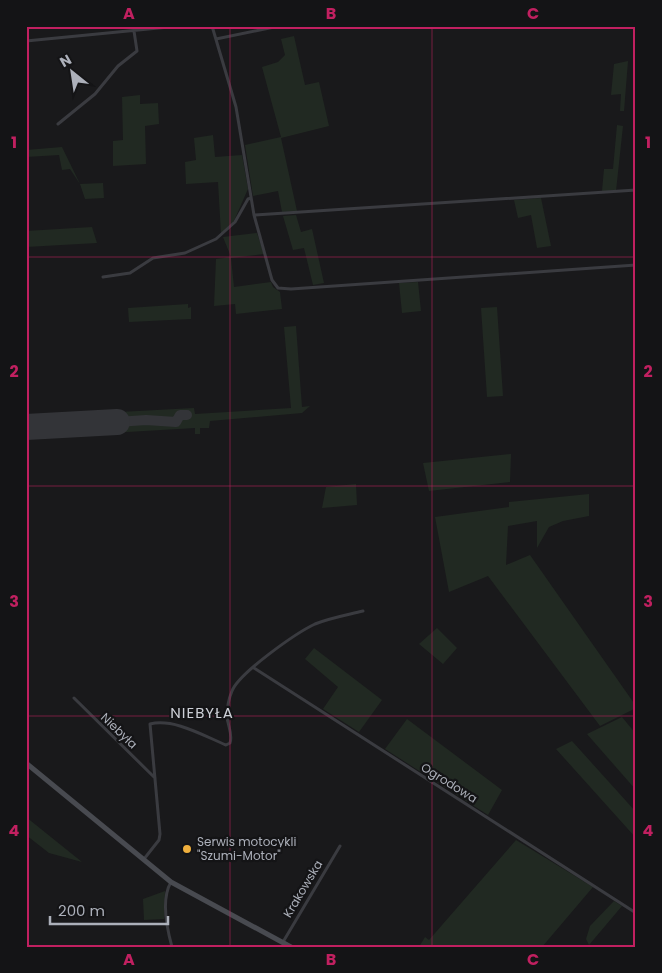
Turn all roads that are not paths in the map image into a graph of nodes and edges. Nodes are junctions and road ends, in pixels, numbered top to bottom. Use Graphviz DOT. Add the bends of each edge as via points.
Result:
graph roads {
  1 [pos="179,26"];
  2 [pos="212,26"];
  3 [pos="279,26"];
  4 [pos="134,32"];
  5 [pos="216,39"];
  6 [pos="26,41"];
  7 [pos="58,124"];
  8 [pos="636,190"];
  9 [pos="251,198"];
  10 [pos="254,215"];
  11 [pos="636,265"];
  12 [pos="103,277"];
  13 [pos="363,611"];
  14 [pos="254,668"];
  15 [pos="74,698"];
  16 [pos="26,763"];
  17 [pos="154,777"];
  18 [pos="340,846"];
  19 [pos="144,860"];
  20 [pos="171,882"];
  21 [pos="636,913"];
  22 [pos="283,942"];
  23 [pos="172,947"];
  24 [pos="291,947"];
  1 -- 4 [label="street"];
  2 -- 5 [label="street"];
  3 -- 5 [label="street"];
  4 -- 6 [label="street"];
  4 -- 7 [label="street" via="137,52 118,66 95,94"];
  5 -- 9 [label="street" via="236,107"];
  8 -- 10 [label="street"];
  9 -- 10 [label="street"];
  9 -- 12 [label="street" via="235,222 216,239 185,253 152,258 130,273"];
  10 -- 11 [label="street" via="272,280 278,288"];
  13 -- 14 [label="street" via="315,624"];
  14 -- 17 [label="street" via="235,684 231,692 227,717 231,742 226,745 163,722 150,724"];
  14 -- 21 [label="street, Ogrodowa"];
  15 -- 17 [label="street, Niebyła"];
  16 -- 19 [label="main road"];
  17 -- 19 [label="street" via="160,837"];
  18 -- 22 [label="street, Krakowska"];
  19 -- 20 [label="main road"];
  20 -- 22 [label="main road"];
  20 -- 23 [label="street" via="166,914"];
  22 -- 24 [label="main road"];
}
